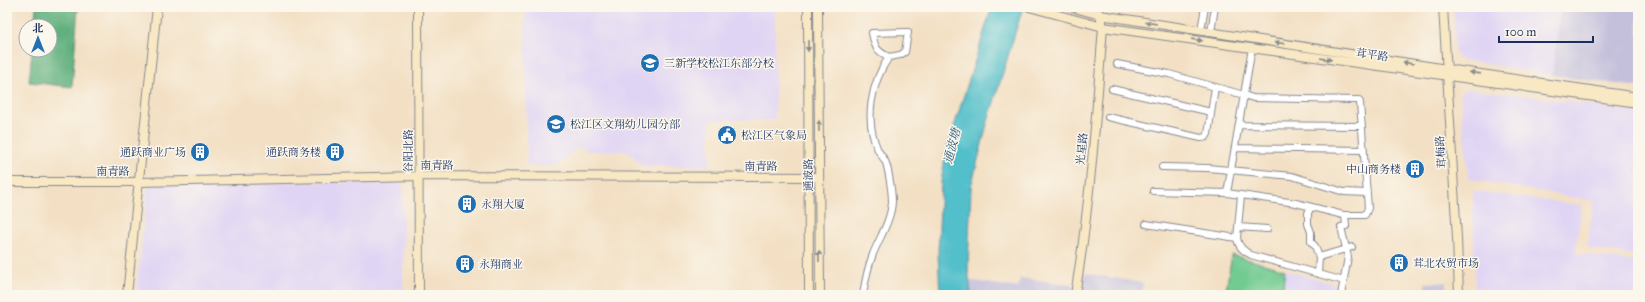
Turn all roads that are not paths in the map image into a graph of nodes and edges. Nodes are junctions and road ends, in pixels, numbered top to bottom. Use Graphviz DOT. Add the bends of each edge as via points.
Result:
graph roads {
  1 [pos="157,7"];
  2 [pos="418,7"];
  3 [pos="808,7"];
  4 [pos="818,7"];
  5 [pos="1029,7"];
  6 [pos="1071,7"];
  7 [pos="1094,7"];
  8 [pos="1205,7"];
  9 [pos="1215,7"];
  10 [pos="1443,7"];
  11 [pos="1100,15"];
  12 [pos="1104,26"];
  13 [pos="1201,30"];
  14 [pos="1211,32"];
  15 [pos="1252,48"];
  16 [pos="889,57"];
  17 [pos="1117,64"];
  18 [pos="1447,73"];
  19 [pos="1215,87"];
  20 [pos="1112,89"];
  21 [pos="1244,95"];
  22 [pos="1638,97"];
  23 [pos="1638,103"];
  24 [pos="1211,112"];
  25 [pos="1108,117"];
  26 [pos="1239,125"];
  27 [pos="1362,126"];
  28 [pos="1235,148"];
  29 [pos="1364,150"];
  30 [pos="1162,167"];
  31 [pos="1231,170"];
  32 [pos="419,176"];
  33 [pos="809,177"];
  34 [pos="819,177"];
  35 [pos="7,182"];
  36 [pos="139,182"];
  37 [pos="1153,191"];
  38 [pos="1228,193"];
  39 [pos="1367,193"];
  40 [pos="1241,196"];
  41 [pos="1311,207"];
  42 [pos="1345,215"];
  43 [pos="1146,224"];
  44 [pos="1238,227"];
  45 [pos="1267,229"];
  46 [pos="1237,238"];
  47 [pos="1349,248"];
  48 [pos="1319,257"];
  49 [pos="1318,274"];
  50 [pos="1344,281"];
  51 [pos="127,295"];
  52 [pos="419,295"];
  53 [pos="809,295"];
  54 [pos="820,295"];
  55 [pos="863,295"];
  56 [pos="1075,295"];
  57 [pos="1341,295"];
  58 [pos="1460,295"];
  1 -- 36 [label="main road"];
  2 -- 32 [label="main road, 谷阳北路"];
  3 -- 33 [label="main road, 通波路, one-way"];
  34 -- 4 [label="main road, 通波路, one-way"];
  5 -- 12 [label="main road, 茸平路"];
  6 -- 11 [label="main road"];
  7 -- 11 [label="main road, 光星路"];
  8 -- 13 [label="street"];
  9 -- 14 [label="street"];
  10 -- 18 [label="main road, 茸梅路"];
  11 -- 12 [label="main road, 光星路"];
  13 -- 11 [label="main road, one-way"];
  12 -- 15 [label="main road, 茸平路, one-way"];
  12 -- 56 [label="main road, 光星路" via="1094,147"];
  13 -- 14 [label="main road"];
  18 -- 14 [label="main road, one-way"];
  15 -- 18 [label="main road, 茸平路, one-way"];
  15 -- 21 [label="street"];
  16 -- 16 [label="street" via="875,47 872,33 908,32 905,52 900,56"];
  16 -- 55 [label="street" via="882,68 871,100 870,124 878,150 886,162 892,200 891,211 868,266"];
  17 -- 19 [label="street" via="1169,74"];
  22 -- 18 [label="main road, one-way"];
  18 -- 23 [label="main road, 茸平路"];
  18 -- 58 [label="main road, 茸梅路"];
  19 -- 21 [label="street"];
  19 -- 24 [label="street"];
  20 -- 24 [label="street"];
  21 -- 26 [label="street"];
  21 -- 27 [label="street" via="1253,98 1359,100"];
  24 -- 25 [label="street" via="1208,134 1201,138"];
  26 -- 27 [label="street"];
  26 -- 28 [label="street"];
  27 -- 29 [label="street"];
  28 -- 29 [label="street"];
  28 -- 31 [label="street"];
  29 -- 39 [label="street"];
  30 -- 31 [label="street"];
  31 -- 38 [label="street"];
  31 -- 39 [label="street" via="1292,176 1344,192"];
  32 -- 33 [label="main road, 南青路"];
  32 -- 36 [label="main road, 南青路"];
  32 -- 52 [label="main road, 谷阳北路"];
  33 -- 34 [label="main road, 南青路"];
  33 -- 53 [label="main road, 通波路"];
  54 -- 34 [label="main road, 通波路, one-way"];
  35 -- 36 [label="main road, 南青路"];
  36 -- 51 [label="main road"];
  37 -- 38 [label="street"];
  38 -- 40 [label="street"];
  39 -- 42 [label="street" via="1368,208 1365,215"];
  40 -- 41 [label="street"];
  40 -- 44 [label="street"];
  41 -- 42 [label="street"];
  41 -- 48 [label="street" via="1307,218 1310,238"];
  42 -- 47 [label="street" via="1346,226 1341,227"];
  43 -- 46 [label="street"];
  44 -- 45 [label="street"];
  44 -- 46 [label="street"];
  46 -- 49 [label="street" via="1240,248 1251,255"];
  47 -- 48 [label="street"];
  47 -- 50 [label="street"];
  48 -- 49 [label="street"];
  49 -- 50 [label="street"];
  50 -- 57 [label="street"];
}
